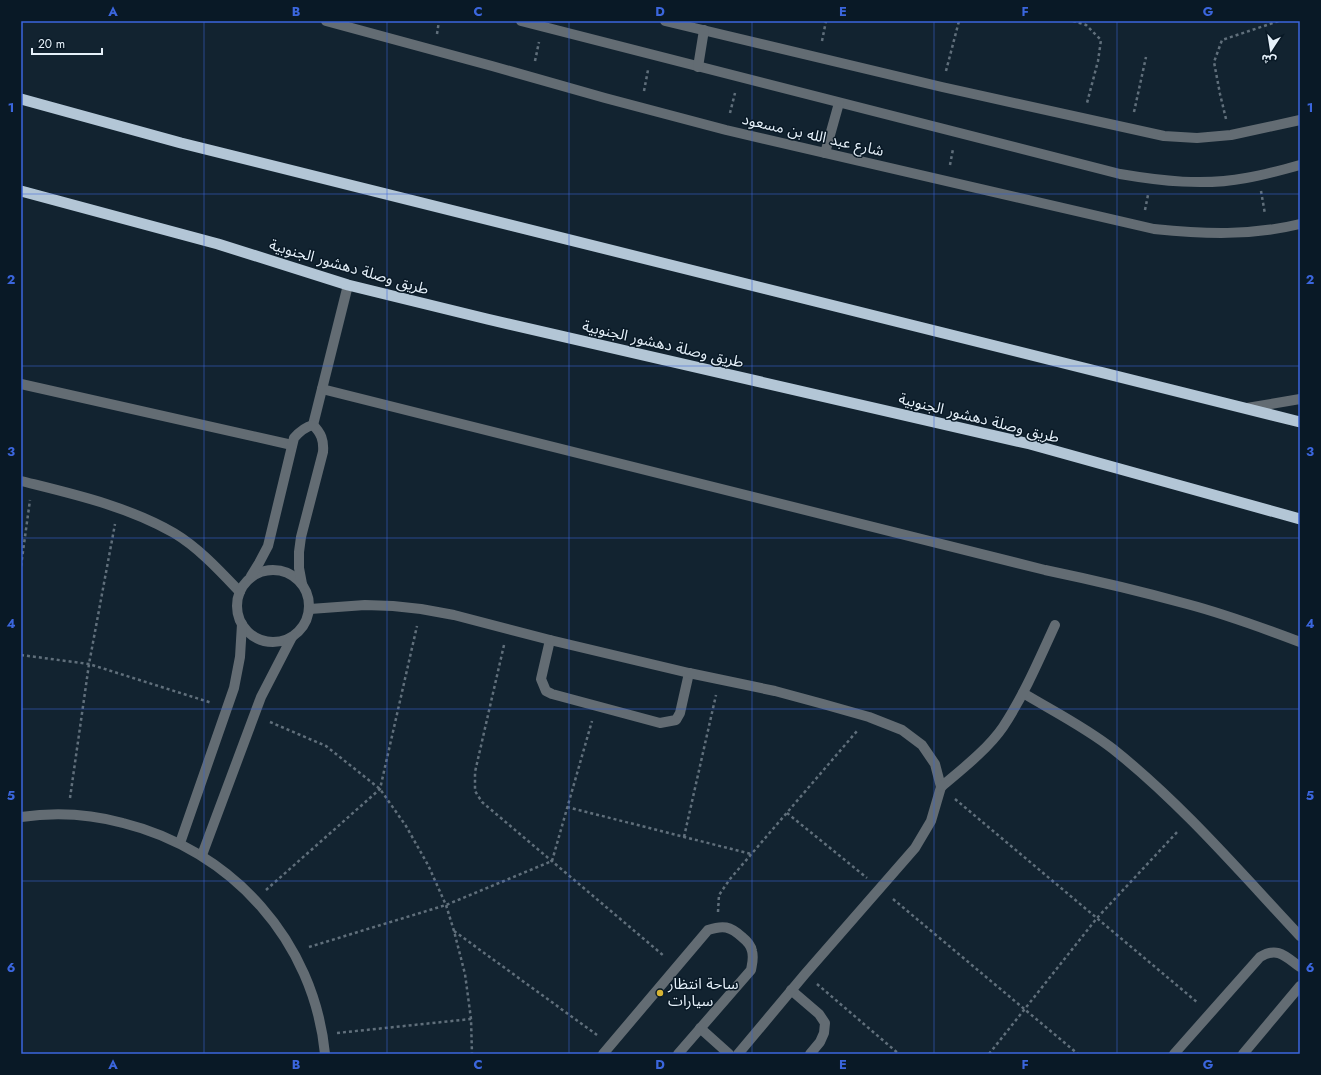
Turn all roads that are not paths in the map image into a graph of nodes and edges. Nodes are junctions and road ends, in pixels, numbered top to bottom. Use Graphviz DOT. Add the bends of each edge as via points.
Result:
graph roads {
  1 [pos="326,21"];
  2 [pos="521,21"];
  3 [pos="665,21"];
  4 [pos="704,30"];
  5 [pos="698,67"];
  6 [pos="21,99"];
  7 [pos="839,103"];
  8 [pos="1300,120"];
  9 [pos="825,153"];
  10 [pos="1300,165"];
  11 [pos="21,192"];
  12 [pos="1300,224"];
  13 [pos="348,285"];
  14 [pos="21,384"];
  15 [pos="322,389"];
  16 [pos="1300,399"];
  17 [pos="1244,409"];
  18 [pos="1300,422"];
  19 [pos="313,425"];
  20 [pos="292,445"];
  21 [pos="21,481"];
  22 [pos="1300,519"];
  23 [pos="249,579"];
  24 [pos="302,584"];
  25 [pos="240,592"];
  26 [pos="310,609"];
  27 [pos="242,624"];
  28 [pos="1055,625"];
  29 [pos="292,637"];
  30 [pos="550,640"];
  31 [pos="1300,642"];
  32 [pos="689,673"];
  33 [pos="1023,693"];
  34 [pos="941,787"];
  35 [pos="21,817"];
  36 [pos="180,843"];
  37 [pos="202,855"];
  38 [pos="1300,936"];
  39 [pos="1300,967"];
  40 [pos="1300,986"];
  41 [pos="791,990"];
  42 [pos="700,1028"];
  43 [pos="325,1054"];
  44 [pos="603,1054"];
  45 [pos="678,1054"];
  46 [pos="729,1054"];
  47 [pos="738,1054"];
  48 [pos="810,1054"];
  49 [pos="1174,1054"];
  50 [pos="1243,1054"];
  1 -- 9 [label="street, شارع عبد الله بن مسعود" via="605,98"];
  2 -- 5 [label="street"];
  3 -- 4 [label="street"];
  4 -- 5 [label="street"];
  4 -- 8 [label="street" via="942,87 1164,136 1197,138 1231,135"];
  5 -- 7 [label="street"];
  6 -- 17 [label="highway" via="189,145"];
  7 -- 9 [label="street"];
  7 -- 10 [label="street" via="1150,180 1204,182 1245,178"];
  9 -- 12 [label="street, شارع عبد الله بن مسعود" via="1143,226 1198,233 1242,233"];
  11 -- 13 [label="highway, طريق وصلة دهشور الجنوبية" via="218,244"];
  13 -- 15 [label="street"];
  13 -- 22 [label="highway, طريق وصلة دهشور الجنوبية" via="1030,444"];
  14 -- 20 [label="street"];
  15 -- 19 [label="street"];
  15 -- 31 [label="street" via="1030,566 1124,587 1259,626"];
  16 -- 17 [label="street"];
  17 -- 18 [label="highway"];
  19 -- 20 [label="street" via="300,431"];
  19 -- 24 [label="street" via="322,436 323,447 301,537 299,568"];
  20 -- 23 [label="street" via="268,546"];
  21 -- 25 [label="street" via="86,497 118,508 175,534 198,550"];
  23 -- 24 [label="street" via="265,571 283,571"];
  23 -- 25 [label="street"];
  24 -- 26 [label="street" via="310,600"];
  25 -- 27 [label="street" via="237,609"];
  26 -- 29 [label="street" via="307,621"];
  26 -- 30 [label="street" via="365,605 421,609"];
  27 -- 29 [label="street" via="259,640 282,642"];
  27 -- 36 [label="street" via="238,673 234,688"];
  28 -- 33 [label="street"];
  29 -- 37 [label="street" via="268,682"];
  30 -- 32 [label="street"];
  30 -- 32 [label="street" via="541,679 546,691 660,723 676,720"];
  32 -- 34 [label="street" via="775,691 869,717 902,730 922,745 935,764"];
  33 -- 34 [label="street" via="1002,728 975,758"];
  33 -- 38 [label="street" via="1112,748 1152,782"];
  34 -- 41 [label="street" via="931,821 915,848"];
  35 -- 36 [label="street" via="68,814 106,818 144,828"];
  36 -- 37 [label="street"];
  37 -- 43 [label="street" via="255,899 276,924 294,952 312,992 323,1034"];
  39 -- 49 [label="street" via="1282,953 1267,952"];
  40 -- 50 [label="street"];
  41 -- 47 [label="street"];
  41 -- 48 [label="street" via="819,1014 825,1023 820,1042"];
  42 -- 44 [label="street" via="751,970 753,961 749,943 734,930 726,927 708,930"];
  42 -- 45 [label="street"];
  42 -- 46 [label="street"];
}
